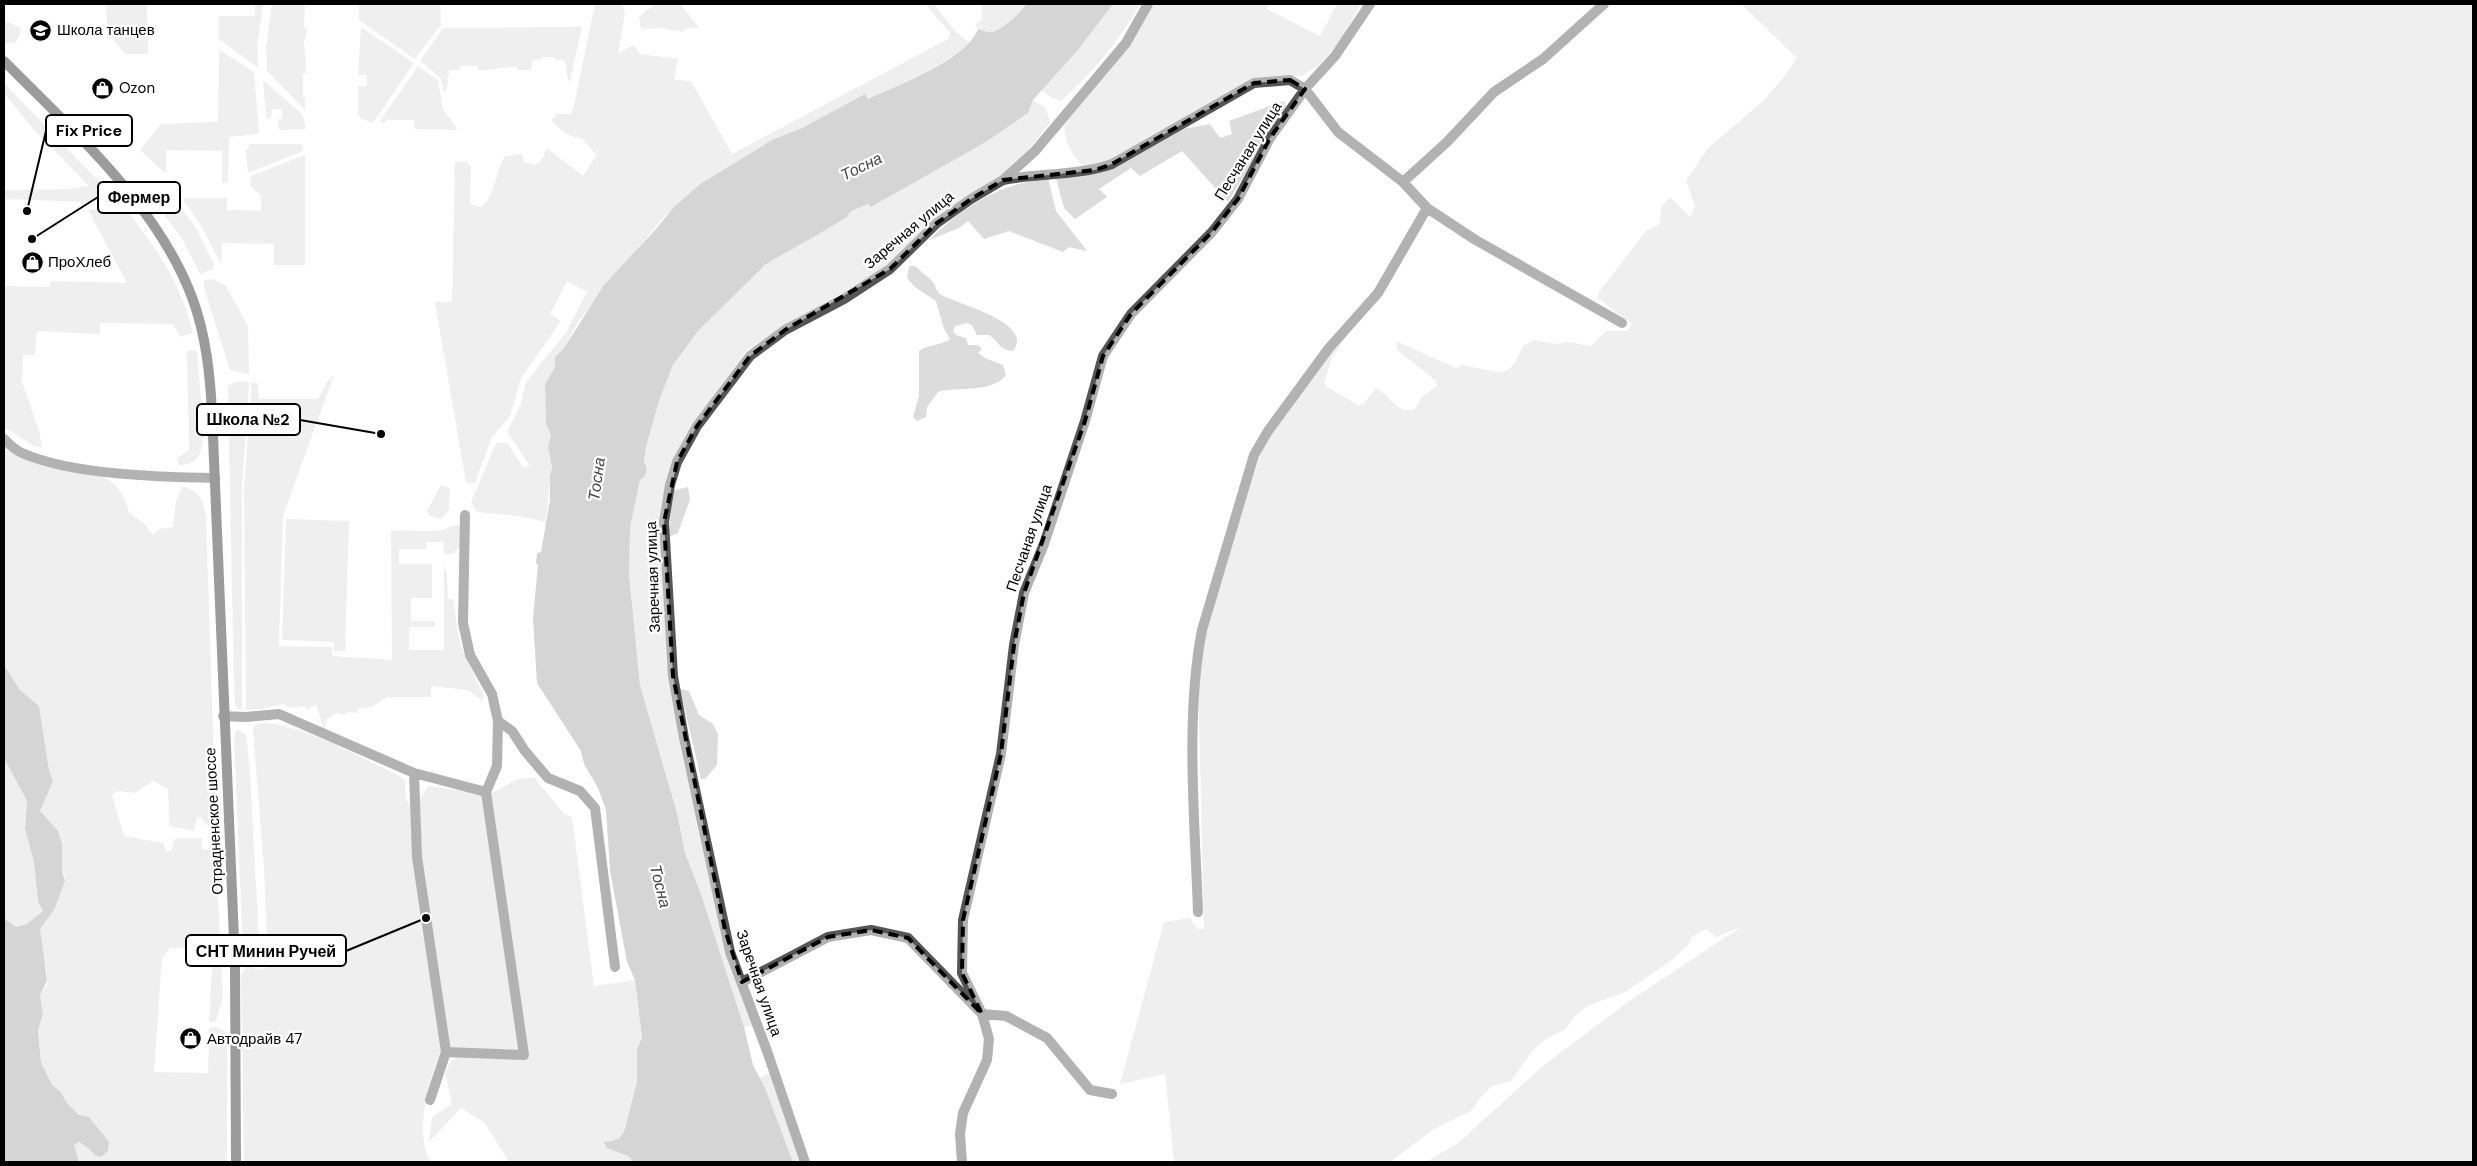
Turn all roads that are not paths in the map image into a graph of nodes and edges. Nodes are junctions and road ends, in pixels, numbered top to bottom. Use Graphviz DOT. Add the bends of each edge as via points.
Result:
graph roads {
  1 [pos="1148,4"];
  2 [pos="1370,4"];
  3 [pos="1604,4"];
  4 [pos="4,61"];
  5 [pos="1305,89"];
  6 [pos="1003,180"];
  7 [pos="1403,182"];
  8 [pos="1427,208"];
  9 [pos="1622,323"];
  10 [pos="4,440"];
  11 [pos="215,478"];
  12 [pos="465,516"];
  13 [pos="223,716"];
  14 [pos="498,721"];
  15 [pos="414,773"];
  16 [pos="486,792"];
  17 [pos="1198,912"];
  18 [pos="615,967"];
  19 [pos="742,982"];
  20 [pos="982,1014"];
  21 [pos="446,1052"];
  22 [pos="1112,1094"];
  23 [pos="430,1100"];
  24 [pos="236,1162"];
  25 [pos="805,1162"];
  26 [pos="962,1162"];
  1 -- 6 [label="street, Заречная улица" via="1126,43 1035,151"];
  2 -- 5 [label="street, Песчаная улица" via="1335,56"];
  3 -- 7 [label="street" via="1543,59 1494,92 1447,142"];
  4 -- 11 [label="main road, Отрадненское шоссе" via="132,196 177,262 193,300 204,341 210,380"];
  5 -- 6 [label="street" via="1290,80 1254,83 1112,164 1095,170"];
  5 -- 7 [label="street" via="1338,132"];
  5 -- 20 [label="street, Песчаная улица" via="1270,138 1238,200 1212,232 1131,314 1104,356 1044,544 1024,593 1014,645 1001,754 963,920 962,973"];
  6 -- 19 [label="street, Заречная улица" via="937,224 890,269 844,299 785,330 750,356 697,426 674,470 664,522 673,676 724,930"];
  7 -- 8 [label="street"];
  8 -- 9 [label="street" via="1474,239"];
  8 -- 17 [label="street" via="1378,293 1329,348 1254,454 1196,657 1194,772"];
  10 -- 11 [label="street" via="20,452 50,463 97,470"];
  11 -- 13 [label="main road, Отрадненское шоссе"];
  12 -- 14 [label="street" via="463,623 470,655 492,694"];
  13 -- 15 [label="street" via="279,714"];
  13 -- 24 [label="main road, Отрадненское шоссе" via="235,963"];
  14 -- 16 [label="street" via="497,766"];
  14 -- 18 [label="street" via="512,731 548,778 580,791 595,808"];
  15 -- 16 [label="street"];
  15 -- 21 [label="street" via="417,857"];
  16 -- 21 [label="street" via="524,1055"];
  19 -- 20 [label="street" via="828,937 871,930 908,938"];
  19 -- 25 [label="street, Заречная улица"];
  20 -- 22 [label="street" via="1006,1016 1047,1038 1090,1090"];
  20 -- 26 [label="street, Песчаная улица" via="989,1039 987,1060 963,1113 960,1134"];
  21 -- 23 [label="street"];
}
